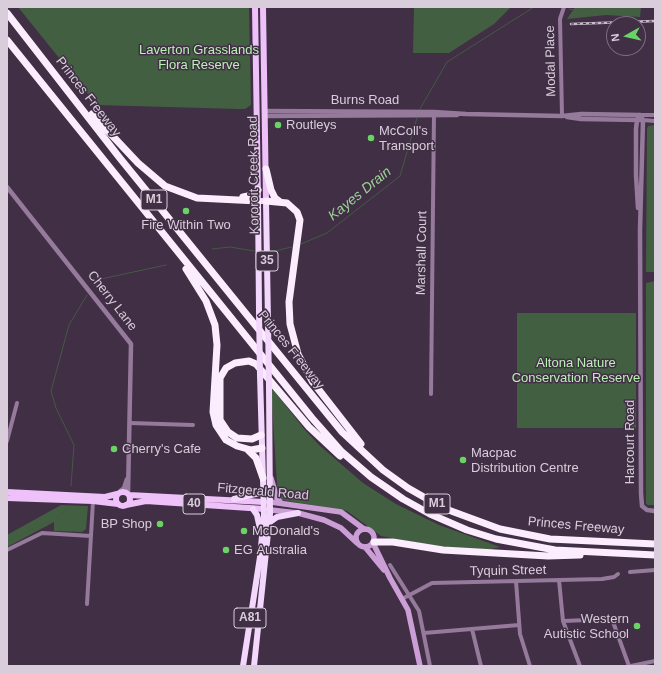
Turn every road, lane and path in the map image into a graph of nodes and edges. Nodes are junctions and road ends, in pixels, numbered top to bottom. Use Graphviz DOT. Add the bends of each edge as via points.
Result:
graph roads {
  1 [pos="255,7"];
  2 [pos="263,7"];
  3 [pos="564,7"];
  4 [pos="7,12"];
  5 [pos="7,40"];
  6 [pos="80,104"];
  7 [pos="289,111"];
  8 [pos="358,113"];
  9 [pos="257,114"];
  10 [pos="264,114"];
  11 [pos="434,114"];
  12 [pos="640,114"];
  13 [pos="655,115"];
  14 [pos="562,116"];
  15 [pos="287,117"];
  16 [pos="637,120"];
  17 [pos="642,120"];
  18 [pos="655,121"];
  19 [pos="102,159"];
  20 [pos="266,169"];
  21 [pos="7,187"];
  22 [pos="258,190"];
  23 [pos="229,200"];
  24 [pos="258,201"];
  25 [pos="266,201"];
  26 [pos="279,201"];
  27 [pos="640,230"];
  28 [pos="431,394"];
  29 [pos="17,403"];
  30 [pos="130,423"];
  31 [pos="193,425"];
  32 [pos="269,427"];
  33 [pos="261,435"];
  34 [pos="7,441"];
  35 [pos="262,448"];
  36 [pos="248,450"];
  37 [pos="128,476"];
  38 [pos="270,476"];
  39 [pos="393,477"];
  40 [pos="263,478"];
  41 [pos="7,492"];
  42 [pos="264,492"];
  43 [pos="118,494"];
  44 [pos="129,495"];
  45 [pos="7,498"];
  46 [pos="234,499"];
  47 [pos="403,499"];
  48 [pos="93,501"];
  49 [pos="267,502"];
  50 [pos="281,503"];
  51 [pos="118,504"];
  52 [pos="126,505"];
  53 [pos="253,508"];
  54 [pos="264,509"];
  55 [pos="270,510"];
  56 [pos="655,511"];
  57 [pos="298,513"];
  58 [pos="270,522"];
  59 [pos="364,529"];
  60 [pos="91,536"];
  61 [pos="262,536"];
  62 [pos="357,543"];
  63 [pos="373,543"];
  64 [pos="655,544"];
  65 [pos="365,548"];
  66 [pos="7,550"];
  67 [pos="612,553"];
  68 [pos="655,555"];
  69 [pos="390,565"];
  70 [pos="655,570"];
  71 [pos="630,572"];
  72 [pos="618,574"];
  73 [pos="390,578"];
  74 [pos="559,580"];
  75 [pos="516,581"];
  76 [pos="410,595"];
  77 [pos="402,599"];
  78 [pos="87,604"];
  79 [pos="563,621"];
  80 [pos="519,625"];
  81 [pos="472,629"];
  82 [pos="424,633"];
  83 [pos="655,661"];
  84 [pos="243,666"];
  85 [pos="254,666"];
  86 [pos="420,666"];
  87 [pos="430,666"];
  88 [pos="481,666"];
  89 [pos="530,666"];
  90 [pos="580,666"];
  91 [pos="630,666"];
  1 -- 9 [label="main road, Kororoit Creek Road / 35"];
  2 -- 10 [label="main road, Kororoit Creek Road / 35"];
  3 -- 14 [label="street, Modal Place" via="560,19"];
  4 -- 6 [label="highway, Princes Freeway / M1"];
  5 -- 19 [label="highway, Princes Freeway / M1"];
  6 -- 23 [label="highway" via="138,163 165,186 197,198"];
  6 -- 39 [label="highway, Princes Freeway / M1" via="129,169 342,432"];
  7 -- 8 [label="street, Burns Road"];
  7 -- 10 [label="street, Burns Road"];
  7 -- 15 [label="street"];
  8 -- 11 [label="street, Burns Road"];
  8 -- 15 [label="street, Burns Road"];
  9 -- 10 [label="main road"];
  9 -- 22 [label="main road, Kororoit Creek Road / 35"];
  10 -- 15 [label="street, Burns Road"];
  10 -- 20 [label="main road, Kororoit Creek Road / 35"];
  11 -- 14 [label="street, Burns Road"];
  11 -- 28 [label="street, Marshall Court"];
  12 -- 13 [label="street"];
  12 -- 14 [label="street, Burns Road"];
  12 -- 16 [label="street, Harcourt Road"];
  12 -- 17 [label="street, Harcourt Road"];
  14 -- 16 [label="street, Burns Road"];
  16 -- 17 [label="street, Burns Road"];
  16 -- 27 [label="street, Harcourt Road" via="636,175"];
  17 -- 18 [label="street"];
  17 -- 27 [label="street, Harcourt Road"];
  19 -- 36 [label="highway" via="184,266 206,300 215,325 217,345 214,421 226,440"];
  19 -- 47 [label="highway, Princes Freeway / M1" via="320,429 355,464"];
  20 -- 25 [label="main road, Kororoit Creek Road / 35"];
  20 -- 26 [label="highway" via="271,190"];
  21 -- 30 [label="street, Cherry Lane" via="131,344"];
  22 -- 23 [label="highway" via="253,195"];
  22 -- 24 [label="main road, Kororoit Creek Road / 35"];
  23 -- 24 [label="highway"];
  24 -- 25 [label="highway"];
  24 -- 33 [label="highway, Kororoit Creek Road / 35, bridge"];
  25 -- 26 [label="highway"];
  25 -- 32 [label="highway, Kororoit Creek Road / 35, bridge"];
  26 -- 39 [label="highway" via="294,208 300,220 289,310 300,358 312,381 348,430"];
  27 -- 56 [label="street, Harcourt Road" via="641,502 645,508"];
  29 -- 34 [label="street"];
  30 -- 31 [label="street"];
  30 -- 37 [label="street, Cherry Lane"];
  32 -- 35 [label="highway"];
  32 -- 38 [label="highway, Kororoit Creek Road / 35"];
  33 -- 35 [label="highway, Kororoit Creek Road / 35"];
  33 -- 47 [label="highway" via="252,439 237,438 228,432 220,420 220,378 226,368 235,362 249,361 256,364 321,439 359,470"];
  35 -- 36 [label="highway"];
  35 -- 40 [label="highway, Kororoit Creek Road / 35"];
  36 -- 40 [label="highway" via="257,460"];
  37 -- 43 [label="street, Cherry Lane" via="124,488"];
  37 -- 44 [label="street, Cherry Lane"];
  38 -- 49 [label="highway, Kororoit Creek Road / 35"];
  38 -- 50 [label="main road"];
  39 -- 64 [label="highway, Princes Freeway / M1" via="443,508 510,531 555,539"];
  40 -- 42 [label="highway, Kororoit Creek Road / 35"];
  41 -- 43 [label="main road, 40" via="105,497"];
  42 -- 46 [label="highway"];
  42 -- 49 [label="highway, Kororoit Creek Road / 35"];
  43 -- 44 [label="main road, 40" via="122,491"];
  43 -- 51 [label="main road"];
  44 -- 46 [label="main road, Fitzgerald Road / 40"];
  44 -- 52 [label="main road" via="129,502"];
  45 -- 48 [label="main road, 40"];
  46 -- 49 [label="main road, Fitzgerald Road / 40"];
  47 -- 67 [label="highway, Princes Freeway / M1" via="449,523 496,539 545,549"];
  48 -- 51 [label="main road, 40"];
  48 -- 60 [label="street"];
  49 -- 50 [label="main road, Fitzgerald Road"];
  49 -- 54 [label="highway, Kororoit Creek Road"];
  49 -- 55 [label="highway, Kororoit Creek Road"];
  50 -- 59 [label="main road, Fitzgerald Road" via="341,512"];
  51 -- 52 [label="main road, 40"];
  52 -- 53 [label="main road, Fitzgerald Road / 40" via="146,501"];
  53 -- 54 [label="main road, Fitzgerald Road / 40"];
  53 -- 61 [label="highway"];
  54 -- 55 [label="highway, Fitzgerald Road"];
  54 -- 61 [label="highway, A81"];
  55 -- 57 [label="main road, Fitzgerald Road"];
  55 -- 58 [label="highway, A81"];
  57 -- 58 [label="highway" via="277,517"];
  57 -- 62 [label="main road, Fitzgerald Road" via="341,528"];
  58 -- 85 [label="highway, A81"];
  59 -- 62 [label="main road" via="356,534"];
  59 -- 63 [label="main road" via="373,533"];
  60 -- 66 [label="street" via="42,533"];
  60 -- 78 [label="street"];
  61 -- 84 [label="highway, A81"];
  62 -- 65 [label="main road"];
  63 -- 65 [label="main road"];
  63 -- 67 [label="highway" via="388,541 443,550 534,556"];
  63 -- 73 [label="main road"];
  65 -- 73 [label="main road"];
  67 -- 68 [label="highway, Princes Freeway / M1"];
  69 -- 76 [label="street"];
  70 -- 71 [label="street"];
  72 -- 74 [label="street, Tyquin Street" via="602,579"];
  73 -- 77 [label="main road"];
  74 -- 75 [label="street, Tyquin Street"];
  74 -- 79 [label="street"];
  75 -- 76 [label="street, Tyquin Street" via="432,583"];
  75 -- 80 [label="street"];
  76 -- 77 [label="street, Tyquin Street"];
  76 -- 82 [label="street" via="419,611"];
  77 -- 86 [label="main road" via="411,619"];
  79 -- 90 [label="street"];
  79 -- 91 [label="street" via="612,619"];
  80 -- 81 [label="street"];
  80 -- 89 [label="street"];
  81 -- 82 [label="street"];
  81 -- 88 [label="street"];
  82 -- 87 [label="street"];
  83 -- 91 [label="street"];
}
